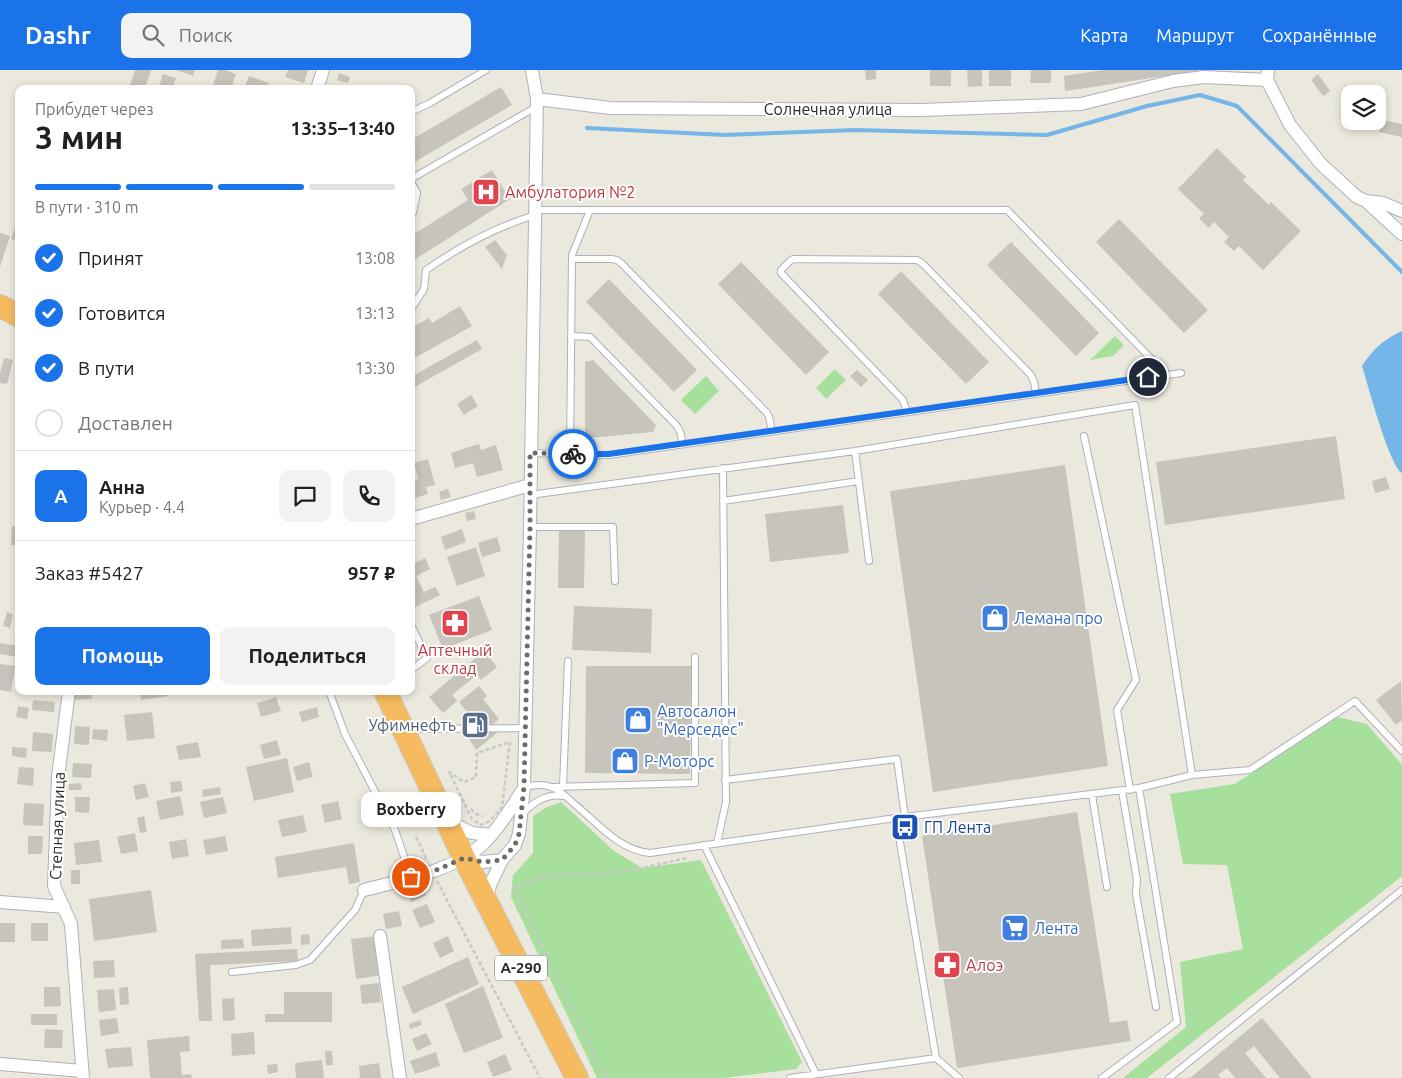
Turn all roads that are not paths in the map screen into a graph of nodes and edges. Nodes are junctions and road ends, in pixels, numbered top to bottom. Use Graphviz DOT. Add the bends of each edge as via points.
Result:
graph roads {
  1 [pos="323,70"];
  2 [pos="486,70"];
  3 [pos="532,70"];
  4 [pos="1268,75"];
  5 [pos="318,85"];
  6 [pos="536,103"];
  7 [pos="415,110"];
  8 [pos="415,178"];
  9 [pos="415,189"];
  10 [pos="1366,201"];
  11 [pos="415,203"];
  12 [pos="590,210"];
  13 [pos="1402,211"];
  14 [pos="535,213"];
  15 [pos="1402,234"];
  16 [pos="572,259"];
  17 [pos="415,303"];
  18 [pos="0,306"];
  19 [pos="15,314"];
  20 [pos="571,336"];
  21 [pos="1180,373"];
  22 [pos="1166,374"];
  23 [pos="1036,393"];
  24 [pos="907,412"];
  25 [pos="772,431"];
  26 [pos="1084,436"];
  27 [pos="682,444"];
  28 [pos="855,450"];
  29 [pos="530,453"];
  30 [pos="570,454"];
  31 [pos="723,468"];
  32 [pos="859,481"];
  33 [pos="530,490"];
  34 [pos="723,501"];
  35 [pos="415,518"];
  36 [pos="530,527"];
  37 [pos="869,561"];
  38 [pos="615,580"];
  39 [pos="415,633"];
  40 [pos="695,657"];
  41 [pos="568,661"];
  42 [pos="415,667"];
  43 [pos="68,695"];
  44 [pos="330,695"];
  45 [pos="389,695"];
  46 [pos="525,728"];
  47 [pos="404,729"];
  48 [pos="1402,751"];
  49 [pos="1192,775"];
  50 [pos="725,780"];
  51 [pos="524,787"];
  52 [pos="552,787"];
  53 [pos="563,787"];
  54 [pos="1138,788"];
  55 [pos="1130,790"];
  56 [pos="1122,791"];
  57 [pos="1092,795"];
  58 [pos="565,796"];
  59 [pos="521,815"];
  60 [pos="896,818"];
  61 [pos="905,818"];
  62 [pos="447,821"];
  63 [pos="491,835"];
  64 [pos="717,843"];
  65 [pos="704,845"];
  66 [pos="464,858"];
  67 [pos="502,860"];
  68 [pos="411,877"];
  69 [pos="1107,887"];
  70 [pos="364,890"];
  71 [pos="1402,890"];
  72 [pos="487,900"];
  73 [pos="0,902"];
  74 [pos="64,907"];
  75 [pos="380,936"];
  76 [pos="232,972"];
  77 [pos="1156,1007"];
  78 [pos="936,1058"];
  79 [pos="0,1064"];
  80 [pos="83,1074"];
  81 [pos="816,1074"];
  82 [pos="400,1078"];
  83 [pos="577,1078"];
  84 [pos="790,1078"];
  85 [pos="960,1078"];
  86 [pos="1102,1078"];
  87 [pos="1170,1078"];
  1 -- 5 [label="street"];
  2 -- 7 [label="lane"];
  3 -- 6 [label="street"];
  4 -- 6 [label="street, Солнечная улица" via="1172,81 1081,104 922,110 610,108"];
  4 -- 10 [label="street" via="1290,125 1321,164 1357,197"];
  6 -- 8 [label="lane"];
  6 -- 14 [label="street"];
  9 -- 11 [label="lane"];
  10 -- 13 [label="street"];
  10 -- 15 [label="street"];
  12 -- 14 [label="lane"];
  12 -- 16 [label="lane"];
  12 -- 22 [label="lane" via="1007,210"];
  14 -- 17 [label="lane" via="507,224 426,270 424,289"];
  14 -- 29 [label="street"];
  16 -- 20 [label="lane"];
  16 -- 25 [label="lane" via="610,259 622,264 769,416"];
  18 -- 19 [label="highway"];
  20 -- 27 [label="lane" via="594,340 677,426"];
  20 -- 30 [label="lane"];
  21 -- 22 [label="lane"];
  22 -- 23 [label="lane"];
  23 -- 24 [label="lane"];
  23 -- 24 [label="lane" via="1031,375 917,260 790,261 781,273 903,400"];
  24 -- 25 [label="lane"];
  25 -- 27 [label="lane"];
  26 -- 55 [label="lane" via="1136,680 1117,710"];
  27 -- 30 [label="lane" via="609,454"];
  28 -- 31 [label="lane"];
  28 -- 32 [label="lane"];
  28 -- 49 [label="lane" via="1135,405"];
  29 -- 30 [label="lane"];
  29 -- 33 [label="street"];
  31 -- 33 [label="lane"];
  31 -- 34 [label="lane"];
  32 -- 34 [label="lane"];
  32 -- 37 [label="lane"];
  33 -- 35 [label="street"];
  33 -- 36 [label="street"];
  34 -- 50 [label="lane"];
  36 -- 38 [label="lane" via="613,527"];
  36 -- 46 [label="street"];
  39 -- 42 [label="lane" via="427,658"];
  40 -- 53 [label="lane" via="695,783"];
  41 -- 53 [label="lane"];
  43 -- 74 [label="street, Степная улица" via="58,777 54,886"];
  44 -- 68 [label="lane" via="345,734 395,830"];
  45 -- 47 [label="highway, А-290"];
  46 -- 47 [label="lane"];
  46 -- 51 [label="street"];
  47 -- 62 [label="highway, А-290"];
  48 -- 49 [label="lane" via="1355,701 1250,770"];
  49 -- 54 [label="lane"];
  50 -- 61 [label="lane" via="897,760"];
  50 -- 64 [label="lane" via="726,802"];
  51 -- 52 [label="lane"];
  51 -- 59 [label="street"];
  51 -- 63 [label="street"];
  52 -- 53 [label="lane"];
  52 -- 58 [label="lane"];
  54 -- 55 [label="lane"];
  54 -- 86 [label="lane" via="1177,1022"];
  55 -- 56 [label="lane"];
  56 -- 57 [label="lane"];
  56 -- 77 [label="lane"];
  57 -- 61 [label="lane"];
  57 -- 69 [label="lane"];
  58 -- 59 [label="lane" via="554,794 543,798"];
  58 -- 65 [label="lane" via="625,846 638,852"];
  59 -- 67 [label="street" via="515,845"];
  60 -- 61 [label="lane"];
  60 -- 64 [label="lane"];
  60 -- 78 [label="lane"];
  62 -- 63 [label="street" via="472,833"];
  62 -- 66 [label="highway, А-290"];
  63 -- 66 [label="street"];
  64 -- 65 [label="lane"];
  65 -- 81 [label="lane"];
  66 -- 67 [label="street" via="483,862"];
  66 -- 68 [label="street"];
  66 -- 72 [label="highway, А-290"];
  67 -- 72 [label="street"];
  68 -- 70 [label="street"];
  70 -- 76 [label="lane" via="355,910 310,960 296,965"];
  71 -- 87 [label="lane"];
  72 -- 83 [label="highway, А-290"];
  73 -- 74 [label="street"];
  74 -- 80 [label="street, Степная улица" via="71,924"];
  75 -- 82 [label="street"];
  78 -- 81 [label="lane"];
  78 -- 85 [label="lane"];
  79 -- 80 [label="street"];
  81 -- 84 [label="lane"];
}
